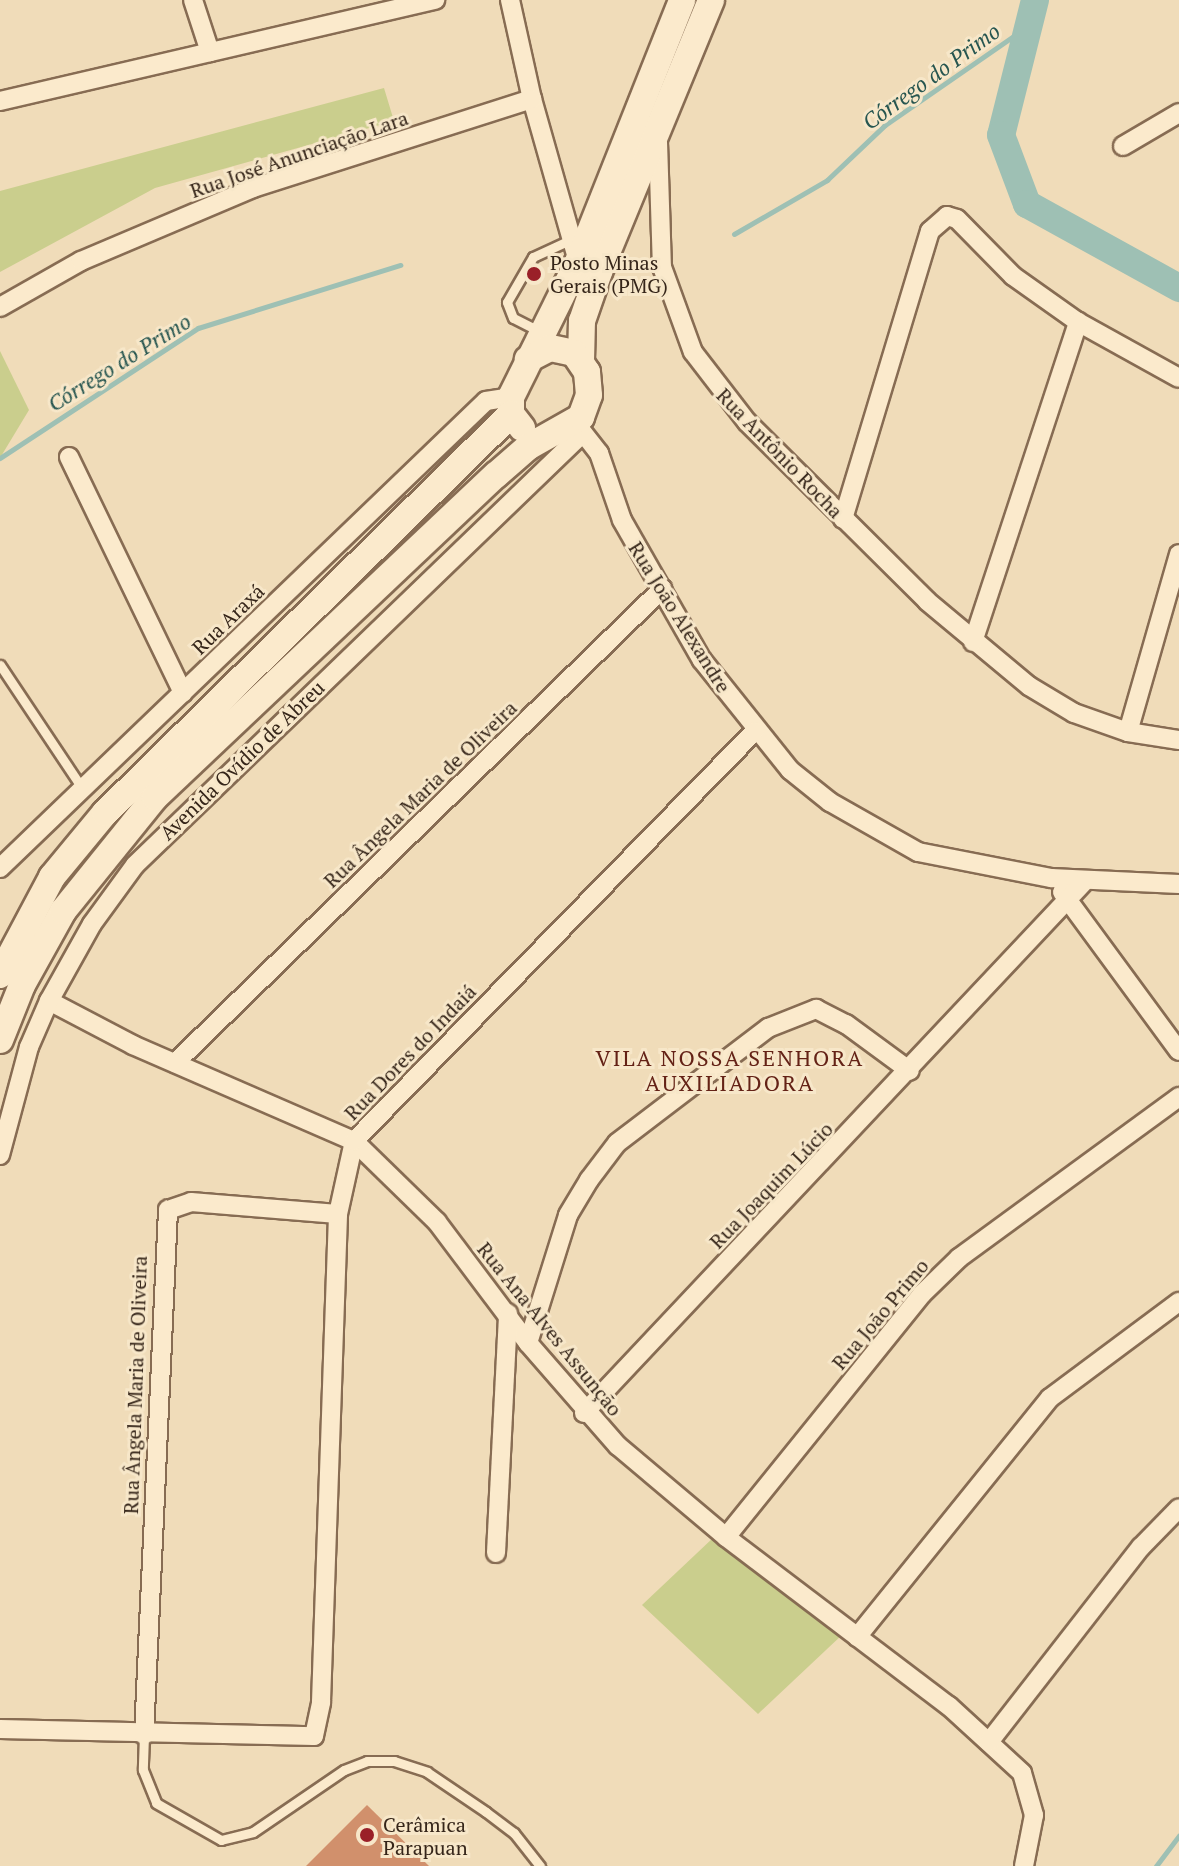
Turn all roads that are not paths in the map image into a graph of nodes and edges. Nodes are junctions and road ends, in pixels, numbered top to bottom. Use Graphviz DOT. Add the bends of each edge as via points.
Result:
graph roads {
  1 [pos="193,0"];
  2 [pos="435,0"];
  3 [pos="510,0"];
  4 [pos="682,0"];
  5 [pos="711,0"];
  6 [pos="210,52"];
  7 [pos="532,99"];
  8 [pos="0,101"];
  9 [pos="1179,113"];
  10 [pos="658,131"];
  11 [pos="1123,146"];
  12 [pos="575,250"];
  13 [pos="0,307"];
  14 [pos="1078,322"];
  15 [pos="546,335"];
  16 [pos="528,359"];
  17 [pos="581,361"];
  18 [pos="1179,378"];
  19 [pos="503,404"];
  20 [pos="579,428"];
  21 [pos="549,436"];
  22 [pos="69,457"];
  23 [pos="843,519"];
  24 [pos="1179,554"];
  25 [pos="662,589"];
  26 [pos="973,642"];
  27 [pos="0,665"];
  28 [pos="183,693"];
  29 [pos="755,731"];
  30 [pos="1128,732"];
  31 [pos="1179,740"];
  32 [pos="82,788"];
  33 [pos="0,868"];
  34 [pos="1051,878"];
  35 [pos="1086,880"];
  36 [pos="1179,884"];
  37 [pos="1068,899"];
  38 [pos="0,975"];
  39 [pos="49,1001"];
  40 [pos="0,1040"];
  41 [pos="1179,1051"];
  42 [pos="175,1063"];
  43 [pos="910,1071"];
  44 [pos="1179,1097"];
  45 [pos="354,1141"];
  46 [pos="0,1155"];
  47 [pos="338,1214"];
  48 [pos="1179,1302"];
  49 [pos="508,1313"];
  50 [pos="528,1343"];
  51 [pos="584,1413"];
  52 [pos="1179,1508"];
  53 [pos="726,1537"];
  54 [pos="496,1553"];
  55 [pos="857,1637"];
  56 [pos="0,1729"];
  57 [pos="144,1735"];
  58 [pos="989,1742"];
  59 [pos="540,1866"];
  60 [pos="1024,1866"];
  1 -- 6 [label="street"];
  2 -- 6 [label="street"];
  3 -- 7 [label="street"];
  4 -- 12 [label="main road"];
  5 -- 10 [label="main road, Rua Antônio Rocha"];
  6 -- 8 [label="street"];
  7 -- 12 [label="street"];
  7 -- 13 [label="street, Rua José Anunciação Lara" via="253,188 81,261"];
  9 -- 11 [label="street"];
  10 -- 17 [label="main road" via="582,321"];
  10 -- 23 [label="street, Rua Antônio Rocha" via="662,267 693,352 747,422"];
  12 -- 15 [label="main road"];
  12 -- 15 [label="lane" via="533,257 507,302 513,318"];
  14 -- 18 [label="street"];
  14 -- 23 [label="street" via="1013,276 957,219 947,216 930,231"];
  14 -- 26 [label="street"];
  15 -- 16 [label="main road"];
  16 -- 17 [label="main road" via="550,348 574,353"];
  16 -- 19 [label="main road"];
  17 -- 20 [label="main road" via="589,395"];
  19 -- 21 [label="main road" via="525,431"];
  19 -- 28 [label="street, Rua Araxá"];
  19 -- 38 [label="main road" via="105,813 52,877"];
  20 -- 21 [label="main road"];
  20 -- 25 [label="street, Rua João Alexandre" via="599,453 622,520"];
  20 -- 39 [label="street, Avenida Ovídio de Abreu" via="135,865 92,924"];
  21 -- 40 [label="main road, Avenida Ovídio de Abreu" via="496,475 155,797 63,911 22,985"];
  22 -- 28 [label="street"];
  23 -- 26 [label="street, Rua Antônio Rocha"];
  24 -- 30 [label="street"];
  25 -- 29 [label="street, Rua João Alexandre" via="702,660"];
  25 -- 42 [label="street, Rua Ângela Maria de Oliveira"];
  26 -- 30 [label="street, Rua Antônio Rocha" via="1074,713"];
  27 -- 32 [label="lane"];
  28 -- 32 [label="street, Rua Araxá"];
  29 -- 34 [label="street, Rua João Alexandre" via="790,770 830,802 918,852"];
  29 -- 45 [label="street, Rua Dores do Indaiá"];
  30 -- 31 [label="street, Rua Antônio Rocha"];
  32 -- 33 [label="street, Rua Araxá"];
  34 -- 35 [label="street, Rua João Alexandre"];
  34 -- 37 [label="street"];
  35 -- 36 [label="street, Rua João Alexandre"];
  35 -- 37 [label="street, Rua Joaquim Lúcio"];
  37 -- 41 [label="street"];
  37 -- 43 [label="street, Rua Joaquim Lúcio"];
  39 -- 42 [label="street, Rua Ana Alves Assunção"];
  39 -- 46 [label="street, Avenida Ovídio de Abreu" via="29,1047"];
  42 -- 45 [label="street, Rua Ana Alves Assunção"];
  43 -- 50 [label="street" via="816,1009 768,1028 629,1133 589,1180 568,1215"];
  43 -- 51 [label="street, Rua Joaquim Lúcio"];
  44 -- 53 [label="street, Rua João Primo" via="959,1258 922,1294"];
  45 -- 47 [label="street, Rua Dores do Indaiá"];
  45 -- 49 [label="street, Rua Ana Alves Assunção" via="437,1222"];
  47 -- 57 [label="street, Rua Dores do Indaiá" via="319,1731 307,1739"];
  47 -- 57 [label="street, Rua Ângela Maria de Oliveira" via="191,1202 168,1210"];
  48 -- 55 [label="street" via="1050,1398"];
  49 -- 50 [label="street, Rua Ana Alves Assunção"];
  49 -- 54 [label="street"];
  50 -- 51 [label="street, Rua Ana Alves Assunção"];
  51 -- 53 [label="street, Rua Ana Alves Assunção"];
  52 -- 58 [label="street" via="1141,1547"];
  53 -- 55 [label="street, Rua Ana Alves Assunção"];
  55 -- 58 [label="street, Rua Ana Alves Assunção"];
  56 -- 57 [label="street"];
  57 -- 59 [label="lane" via="143,1770 156,1803 221,1840 253,1832 344,1770 367,1761 394,1761 427,1772 486,1812 514,1833"];
  58 -- 60 [label="street, Rua Ana Alves Assunção" via="1022,1773 1032,1795 1034,1815"];
}
